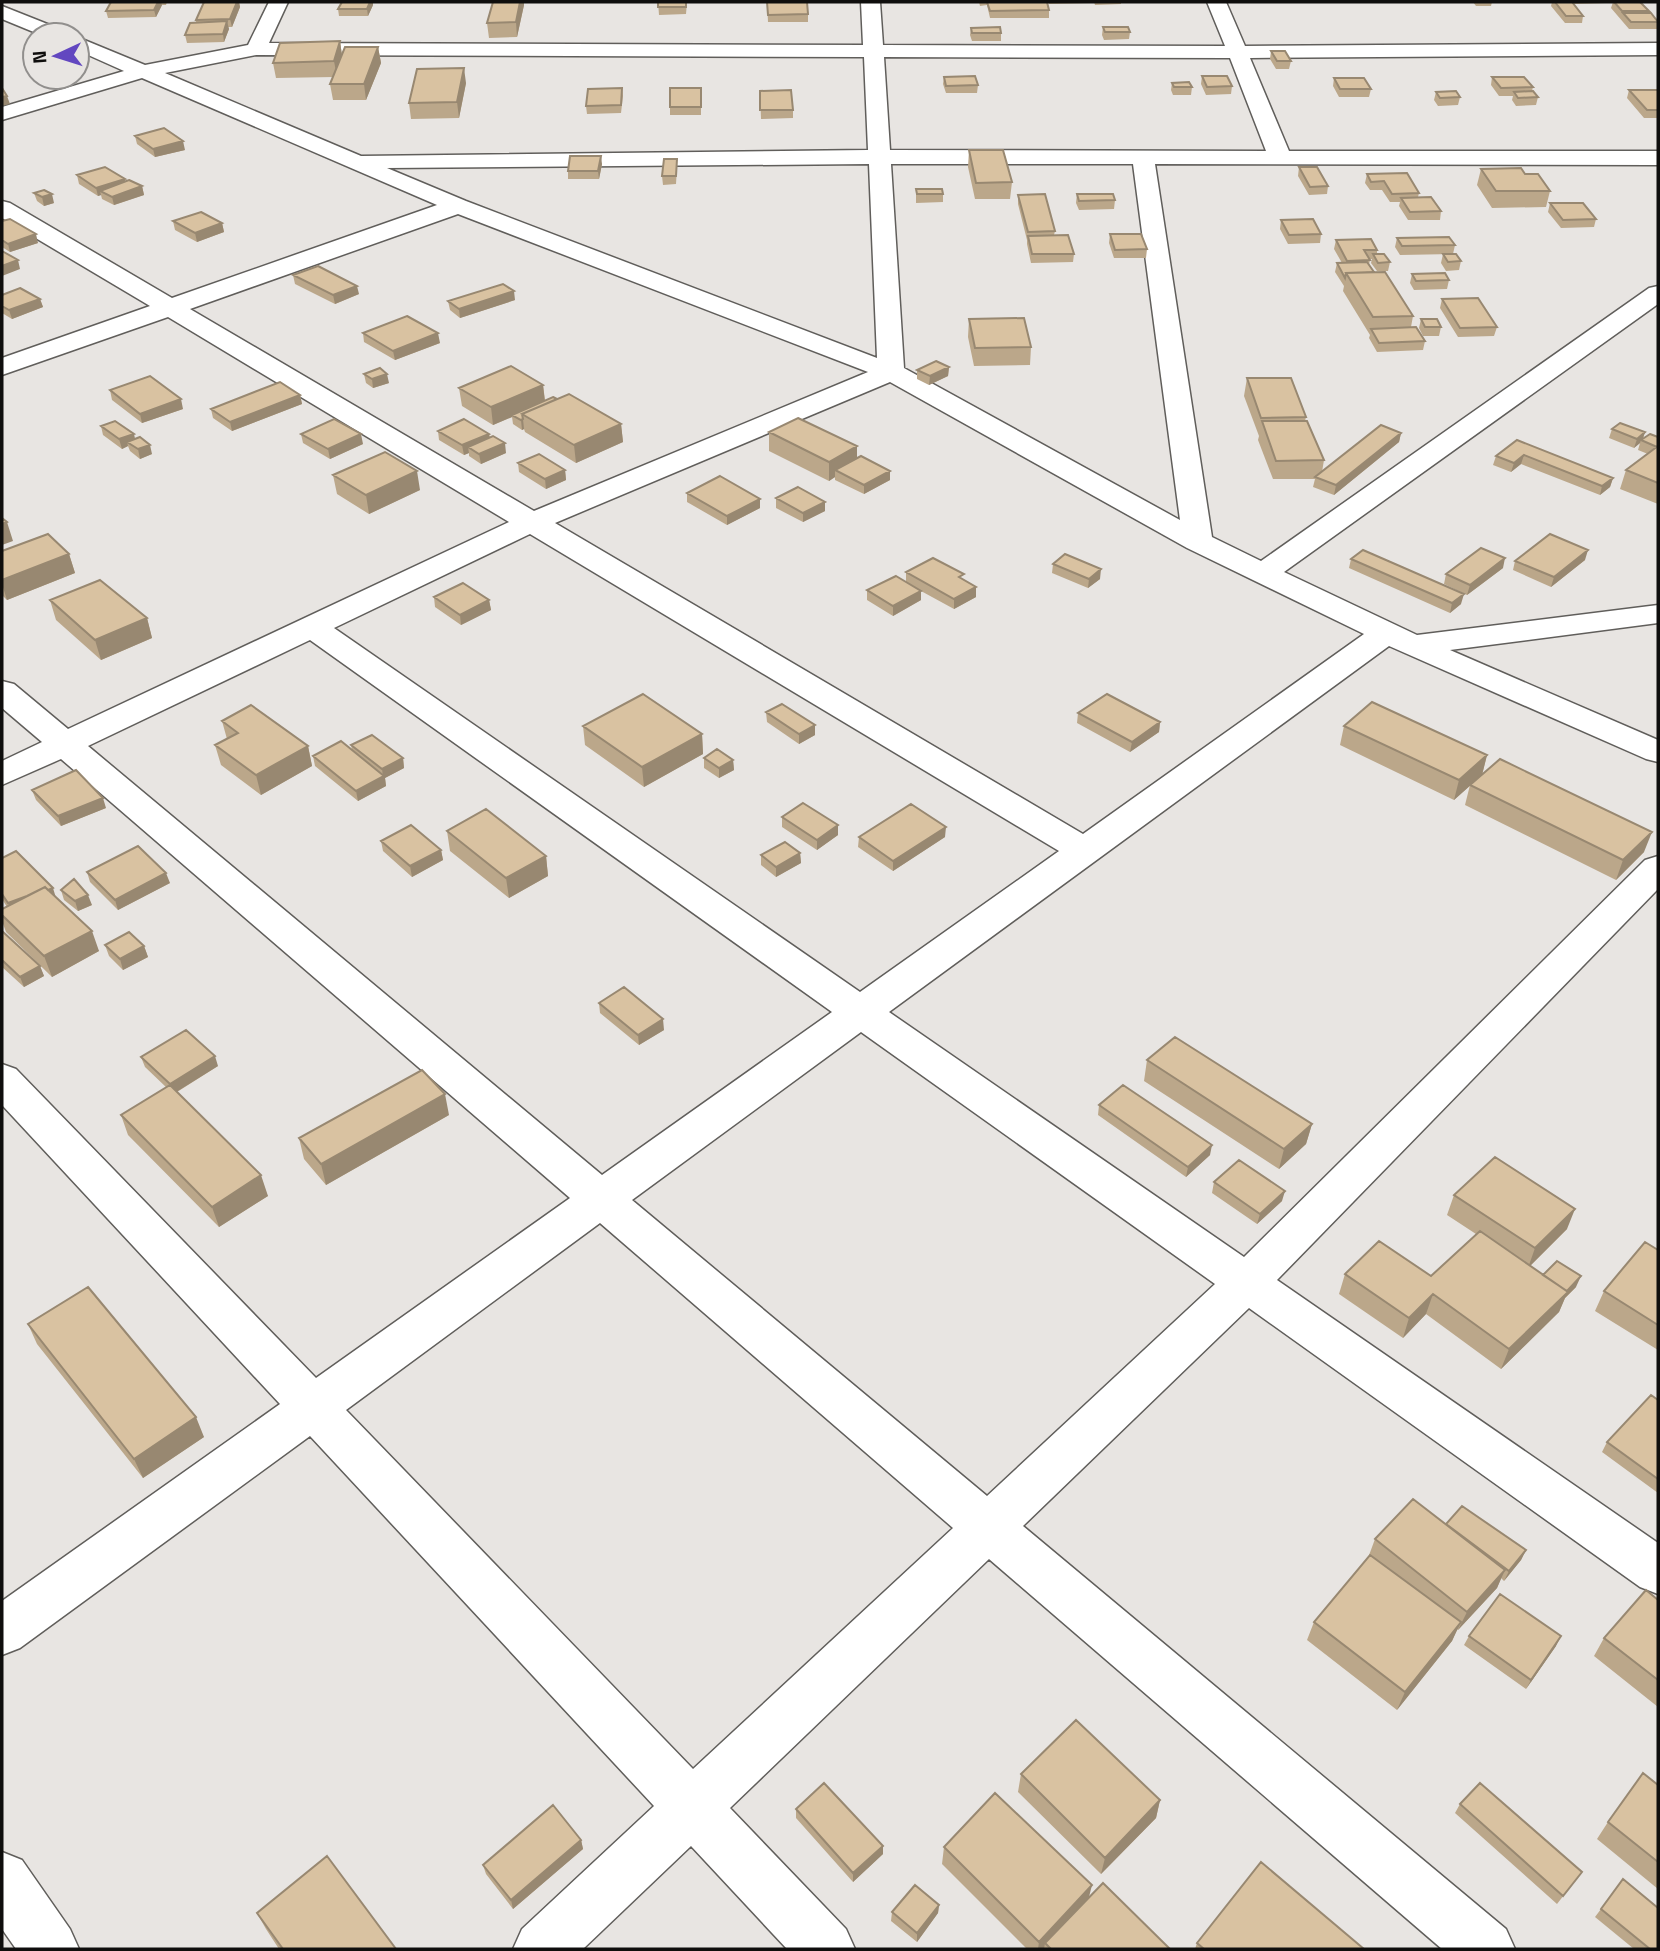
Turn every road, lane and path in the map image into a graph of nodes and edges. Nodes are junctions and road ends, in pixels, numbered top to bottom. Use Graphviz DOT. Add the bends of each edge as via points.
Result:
graph roads {
  1 [pos="278,2"];
  2 [pos="872,2"];
  3 [pos="1217,2"];
  4 [pos="2,12"];
  5 [pos="24,21"];
  6 [pos="256,48"];
  7 [pos="91,49"];
  8 [pos="1658,49"];
  9 [pos="874,50"];
  10 [pos="1236,52"];
  11 [pos="144,71"];
  12 [pos="2,114"];
  13 [pos="880,157"];
  14 [pos="1143,157"];
  15 [pos="1280,158"];
  16 [pos="1658,158"];
  17 [pos="353,161"];
  18 [pos="458,206"];
  19 [pos="2,208"];
  20 [pos="1658,293"];
  21 [pos="170,307"];
  22 [pos="2,367"];
  23 [pos="891,372"];
  24 [pos="532,522"];
  25 [pos="1198,542"];
  26 [pos="1263,573"];
  27 [pos="1658,614"];
  28 [pos="312,627"];
  29 [pos="1399,639"];
  30 [pos="2,691"];
  31 [pos="65,744"];
  32 [pos="1658,752"];
  33 [pos="2,774"];
  34 [pos="1084,850"];
  35 [pos="1658,868"];
  36 [pos="862,1010"];
  37 [pos="2,1079"];
  38 [pos="601,1199"];
  39 [pos="1247,1282"];
  40 [pos="312,1407"];
  41 [pos="988,1527"];
  42 [pos="1658,1571"];
  43 [pos="2,1631"];
  44 [pos="692,1807"];
  45 [pos="2,1880"];
  46 [pos="50,1949"];
  47 [pos="542,1949"];
  48 [pos="827,1949"];
  49 [pos="1486,1949"];
  1 -- 6 [label="street"];
  2 -- 9 [label="street"];
  3 -- 10 [label="street"];
  4 -- 5 [label="street"];
  6 -- 9 [label="street"];
  6 -- 11 [label="street"];
  7 -- 11 [label="street"];
  8 -- 10 [label="street"];
  9 -- 10 [label="street"];
  9 -- 13 [label="street"];
  10 -- 15 [label="street"];
  11 -- 12 [label="street"];
  11 -- 17 [label="street"];
  13 -- 14 [label="street"];
  13 -- 17 [label="street"];
  13 -- 23 [label="street"];
  14 -- 15 [label="street"];
  14 -- 25 [label="street"];
  15 -- 16 [label="street"];
  17 -- 18 [label="street"];
  18 -- 21 [label="street"];
  18 -- 23 [label="street"];
  19 -- 21 [label="street"];
  20 -- 26 [label="street"];
  21 -- 22 [label="street"];
  21 -- 24 [label="street"];
  23 -- 24 [label="street"];
  23 -- 25 [label="street"];
  24 -- 28 [label="street"];
  24 -- 34 [label="street"];
  25 -- 26 [label="street"];
  26 -- 29 [label="street"];
  27 -- 29 [label="street"];
  28 -- 31 [label="street"];
  28 -- 36 [label="street"];
  29 -- 32 [label="street"];
  29 -- 34 [label="street"];
  30 -- 31 [label="street"];
  31 -- 33 [label="street"];
  31 -- 38 [label="street"];
  34 -- 36 [label="street"];
  35 -- 39 [label="street"];
  36 -- 38 [label="street"];
  36 -- 39 [label="street"];
  37 -- 40 [label="street"];
  38 -- 40 [label="street"];
  38 -- 41 [label="street"];
  39 -- 41 [label="street"];
  39 -- 42 [label="street"];
  40 -- 43 [label="street"];
  40 -- 44 [label="street"];
  41 -- 44 [label="street"];
  41 -- 49 [label="street"];
  44 -- 47 [label="street"];
  44 -- 48 [label="street"];
  45 -- 46 [label="street"];
}
